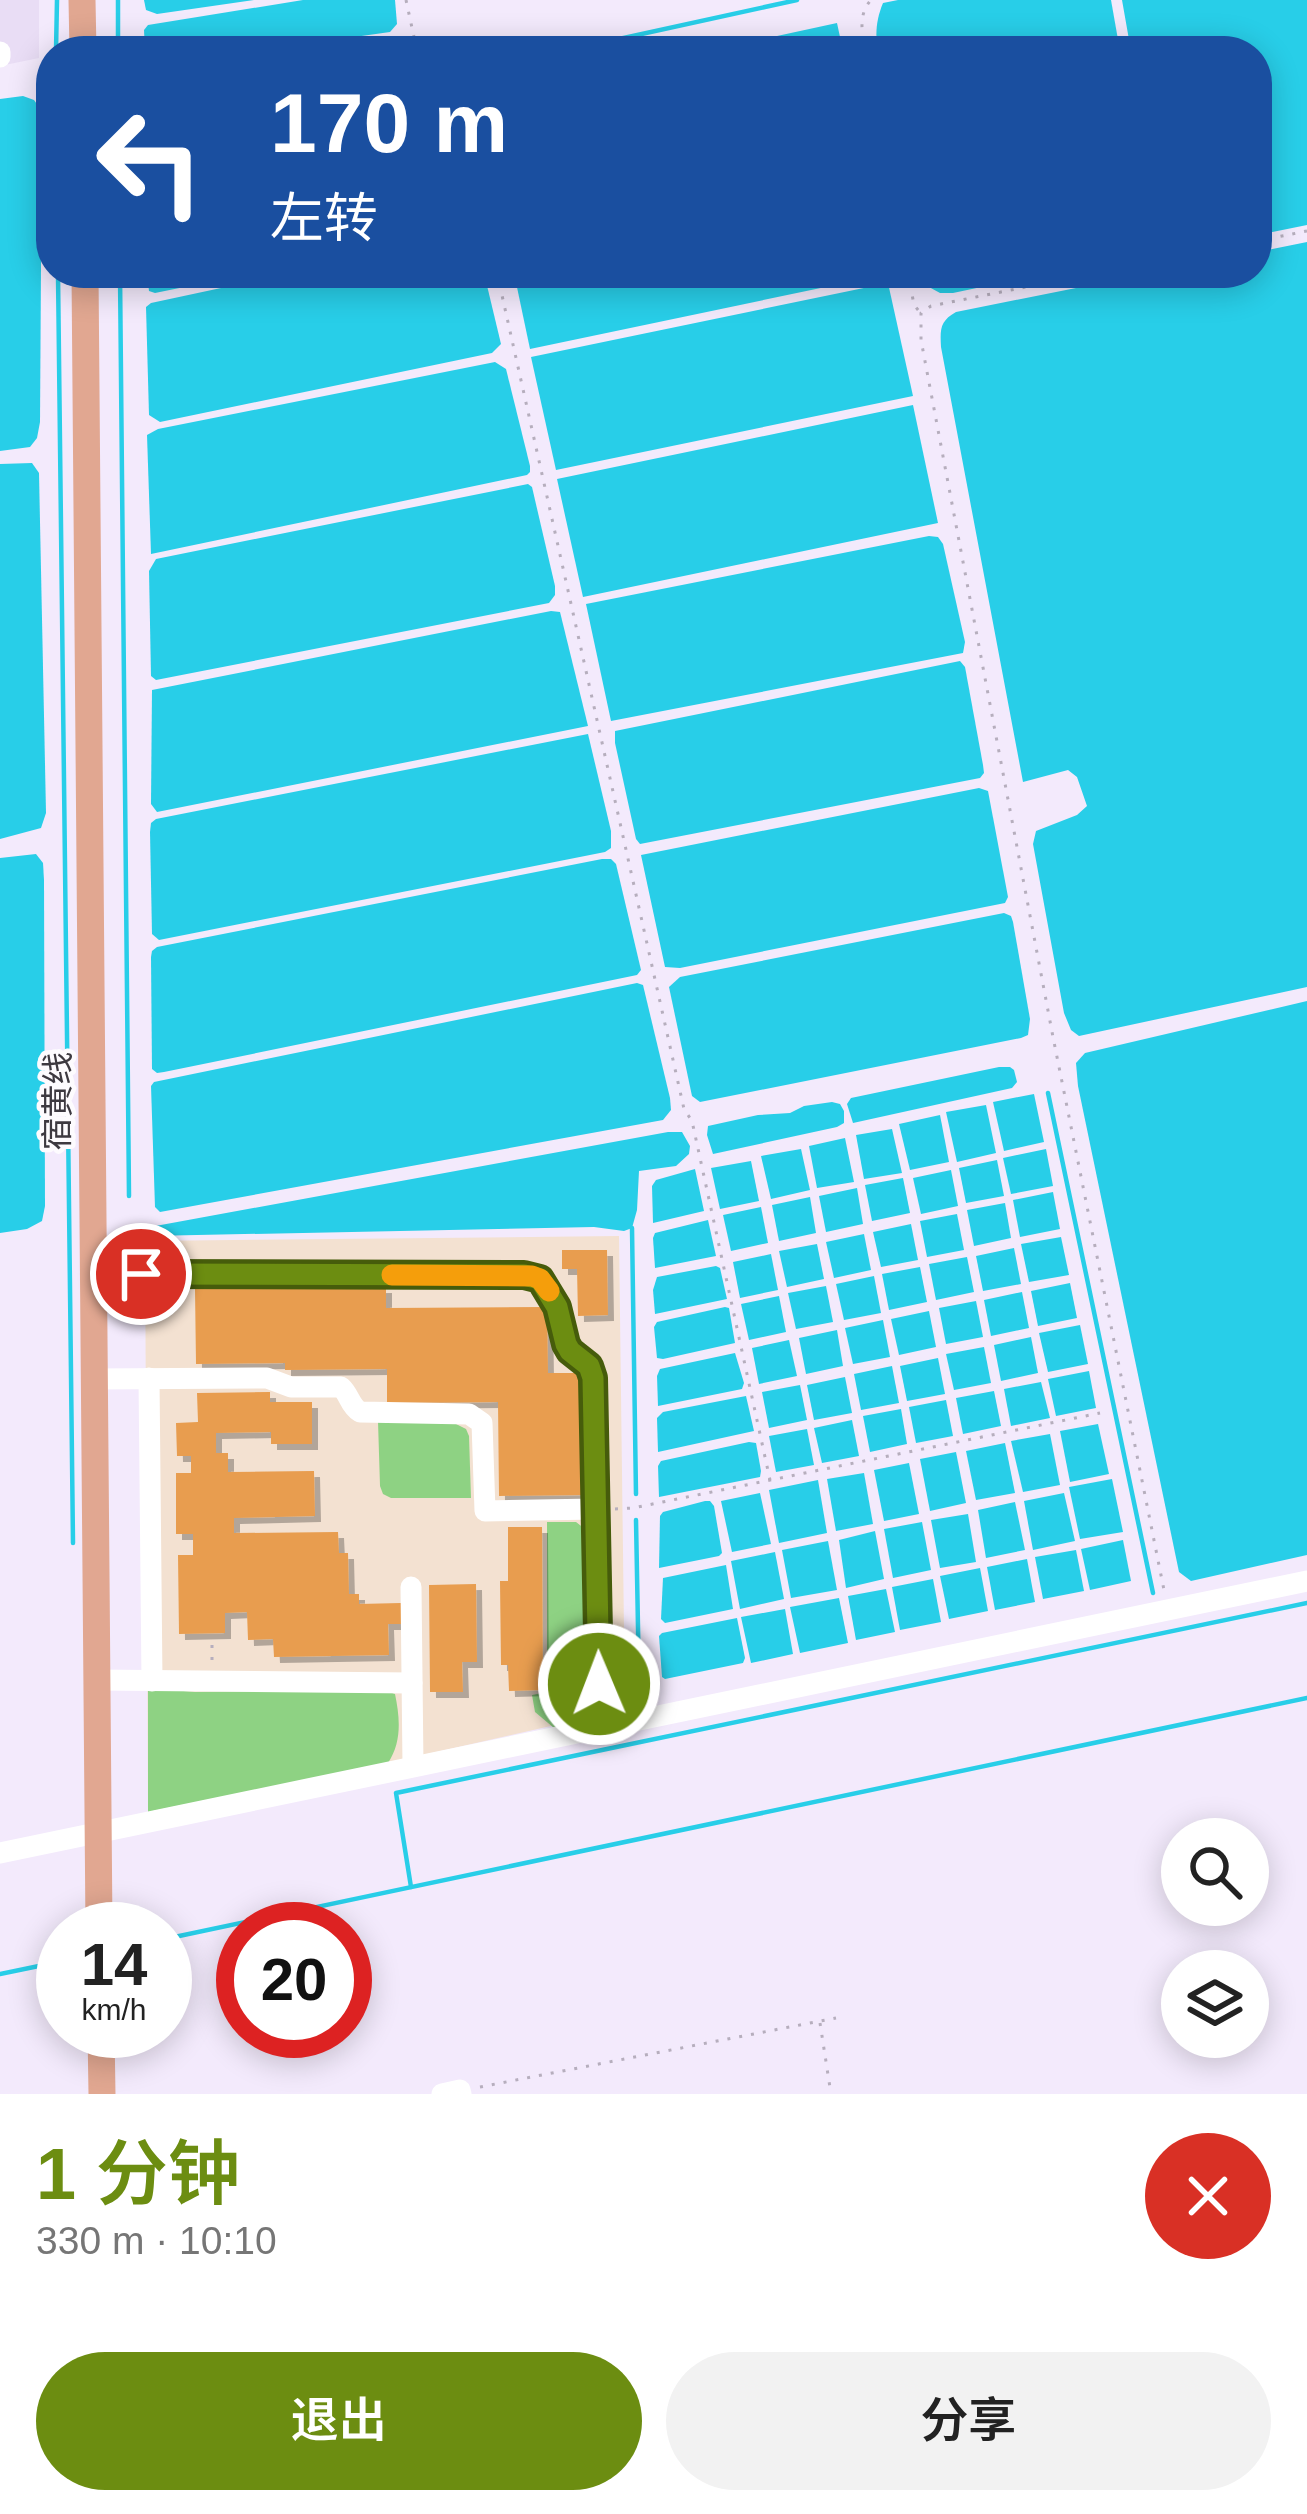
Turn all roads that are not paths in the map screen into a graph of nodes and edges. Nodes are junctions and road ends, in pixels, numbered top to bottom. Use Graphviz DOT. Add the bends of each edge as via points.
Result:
graph roads {
  1 [pos="82,0"];
  2 [pos="83,36"];
  3 [pos="85,288"];
  4 [pos="94,1274"];
  5 [pos="149,1378"];
  6 [pos="94,1379"];
  7 [pos="596,1509"];
  8 [pos="1307,1581"];
  9 [pos="411,1587"];
  10 [pos="97,1680"];
  11 [pos="152,1681"];
  12 [pos="412,1683"];
  13 [pos="599,1728"];
  14 [pos="413,1766"];
  15 [pos="98,1832"];
  16 [pos="0,1853"];
  17 [pos="99,1902"];
  18 [pos="101,2058"];
  19 [pos="102,2094"];
  1 -- 2 [label="main road"];
  3 -- 4 [label="main road, 宿黄线"];
  4 -- 6 [label="main road, 宿黄线"];
  4 -- 7 [label="street" via="540,1279 566,1344 593,1378"];
  5 -- 6 [label="street"];
  5 -- 7 [label="street" via="267,1378 291,1387 341,1387 360,1412 469,1414 482,1423 484,1511"];
  5 -- 11 [label="street"];
  6 -- 10 [label="main road, 宿黄线"];
  7 -- 13 [label="street"];
  8 -- 13 [label="street"];
  9 -- 12 [label="street"];
  10 -- 11 [label="street"];
  10 -- 15 [label="main road, 宿黄线"];
  11 -- 12 [label="street"];
  12 -- 14 [label="street"];
  13 -- 14 [label="street"];
  14 -- 15 [label="street"];
  15 -- 16 [label="street"];
  15 -- 17 [label="main road, 宿黄线"];
  18 -- 19 [label="main road"];
}
